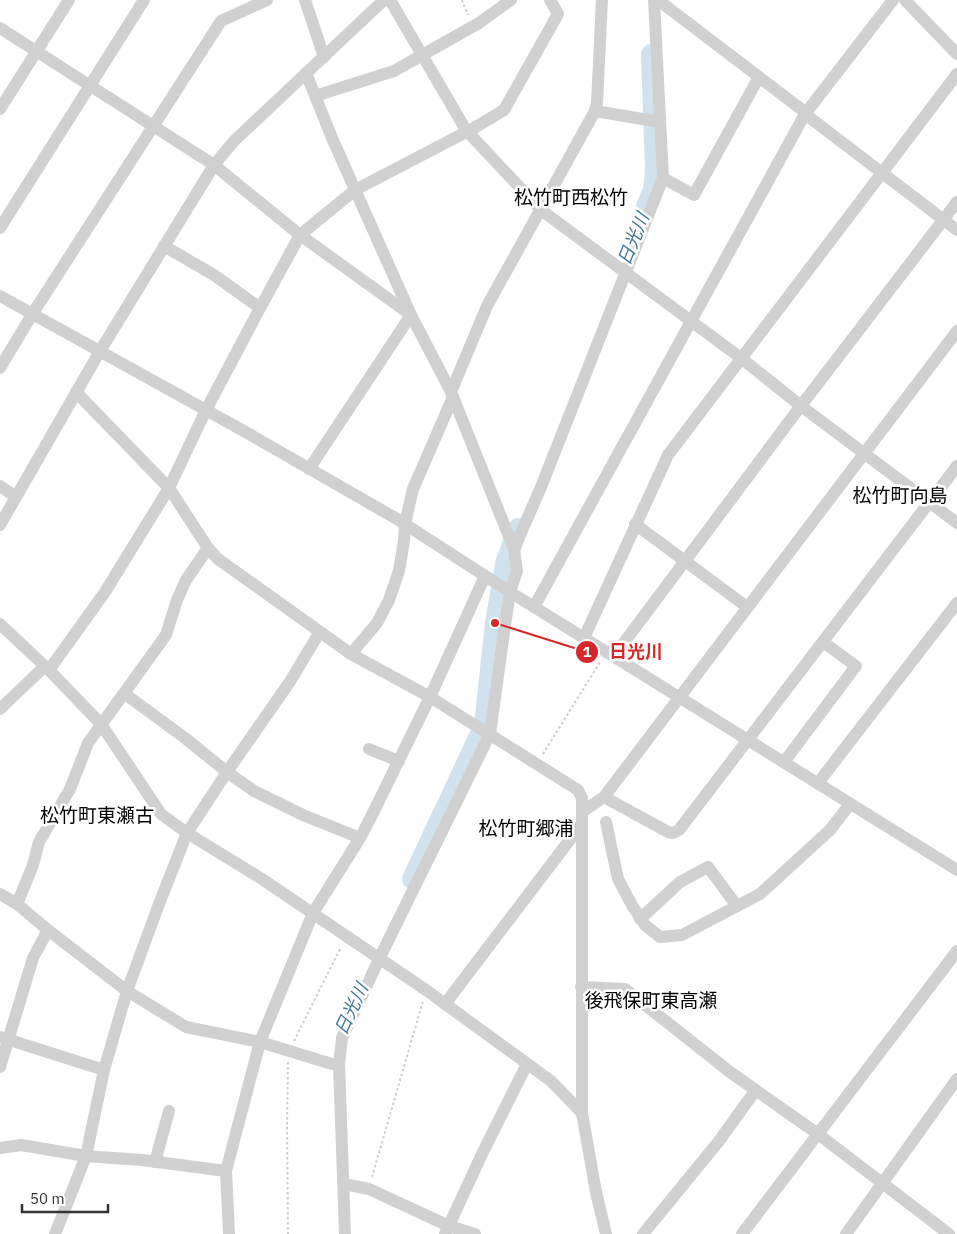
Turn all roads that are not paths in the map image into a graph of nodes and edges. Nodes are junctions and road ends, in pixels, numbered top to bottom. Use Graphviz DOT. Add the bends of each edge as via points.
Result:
graph roads {
  1 [pos="69,0"];
  2 [pos="144,0"];
  3 [pos="267,0"];
  4 [pos="305,0"];
  5 [pos="384,0"];
  6 [pos="390,0"];
  7 [pos="511,0"];
  8 [pos="550,0"];
  9 [pos="602,0"];
  10 [pos="656,0"];
  11 [pos="893,0"];
  12 [pos="905,0"];
  13 [pos="0,28"];
  14 [pos="37,51"];
  15 [pos="422,54"];
  16 [pos="957,54"];
  17 [pos="324,57"];
  18 [pos="306,74"];
  19 [pos="957,74"];
  20 [pos="759,77"];
  21 [pos="89,86"];
  22 [pos="315,96"];
  23 [pos="0,110"];
  24 [pos="595,110"];
  25 [pos="806,114"];
  26 [pos="656,122"];
  27 [pos="152,126"];
  28 [pos="466,130"];
  29 [pos="214,165"];
  30 [pos="881,173"];
  31 [pos="663,178"];
  32 [pos="355,190"];
  33 [pos="957,202"];
  34 [pos="541,210"];
  35 [pos="944,220"];
  36 [pos="0,228"];
  37 [pos="957,230"];
  38 [pos="300,235"];
  39 [pos="164,246"];
  40 [pos="623,270"];
  41 [pos="0,296"];
  42 [pos="260,308"];
  43 [pos="33,314"];
  44 [pos="411,315"];
  45 [pos="691,321"];
  46 [pos="957,331"];
  47 [pos="100,351"];
  48 [pos="741,358"];
  49 [pos="0,368"];
  50 [pos="76,392"];
  51 [pos="452,394"];
  52 [pos="801,406"];
  53 [pos="206,410"];
  54 [pos="864,453"];
  55 [pos="957,466"];
  56 [pos="309,469"];
  57 [pos="0,486"];
  58 [pos="169,488"];
  59 [pos="16,496"];
  60 [pos="929,503"];
  61 [pos="957,523"];
  62 [pos="405,524"];
  63 [pos="635,524"];
  64 [pos="0,525"];
  65 [pos="513,546"];
  66 [pos="208,548"];
  67 [pos="685,561"];
  68 [pos="485,576"];
  69 [pos="505,589"];
  70 [pos="957,603"];
  71 [pos="534,607"];
  72 [pos="747,607"];
  73 [pos="0,624"];
  74 [pos="319,633"];
  75 [pos="584,638"];
  76 [pos="823,642"];
  77 [pos="350,654"];
  78 [pos="610,654"];
  79 [pos="47,669"];
  80 [pos="125,694"];
  81 [pos="679,696"];
  82 [pos="430,697"];
  83 [pos="0,709"];
  84 [pos="101,724"];
  85 [pos="485,731"];
  86 [pos="749,740"];
  87 [pos="370,748"];
  88 [pos="399,762"];
  89 [pos="784,762"];
  90 [pos="227,772"];
  91 [pos="818,782"];
  92 [pos="604,797"];
  93 [pos="850,804"];
  94 [pos="582,812"];
  95 [pos="606,822"];
  96 [pos="581,825"];
  97 [pos="187,833"];
  98 [pos="360,838"];
  99 [pos="957,870"];
  100 [pos="0,894"];
  101 [pos="17,904"];
  102 [pos="737,906"];
  103 [pos="313,913"];
  104 [pos="640,919"];
  105 [pos="48,930"];
  106 [pos="957,951"];
  107 [pos="377,956"];
  108 [pos="581,988"];
  109 [pos="127,991"];
  110 [pos="445,1004"];
  111 [pos="4,1038"];
  112 [pos="260,1042"];
  113 [pos="336,1064"];
  114 [pos="527,1064"];
  115 [pos="0,1067"];
  116 [pos="104,1070"];
  117 [pos="957,1080"];
  118 [pos="755,1091"];
  119 [pos="170,1111"];
  120 [pos="582,1113"];
  121 [pos="818,1134"];
  122 [pos="0,1148"];
  123 [pos="86,1156"];
  124 [pos="155,1162"];
  125 [pos="226,1171"];
  126 [pos="344,1184"];
  127 [pos="883,1185"];
  128 [pos="957,1229"];
  129 [pos="447,1230"];
  130 [pos="55,1234"];
  131 [pos="229,1234"];
  132 [pos="345,1234"];
  133 [pos="475,1234"];
  134 [pos="606,1234"];
  135 [pos="643,1234"];
  136 [pos="742,1234"];
  137 [pos="846,1234"];
  138 [pos="949,1234"];
  139 [pos="953,1234"];
  1 -- 14 [label="street"];
  2 -- 21 [label="street"];
  3 -- 27 [label="street" via="221,21"];
  4 -- 17 [label="street"];
  5 -- 17 [label="street"];
  6 -- 15 [label="street"];
  7 -- 15 [label="street" via="474,26"];
  8 -- 28 [label="street" via="558,14 504,110"];
  9 -- 24 [label="street"];
  10 -- 20 [label="street"];
  10 -- 26 [label="street"];
  11 -- 25 [label="street"];
  12 -- 16 [label="street"];
  13 -- 14 [label="street"];
  14 -- 21 [label="street"];
  14 -- 23 [label="street"];
  15 -- 22 [label="street" via="386,74"];
  15 -- 28 [label="street"];
  17 -- 18 [label="street"];
  18 -- 22 [label="street"];
  18 -- 29 [label="street" via="234,141"];
  19 -- 30 [label="street"];
  20 -- 25 [label="street"];
  20 -- 31 [label="street" via="694,195"];
  21 -- 27 [label="street"];
  21 -- 36 [label="street"];
  22 -- 32 [label="street"];
  24 -- 26 [label="street"];
  24 -- 34 [label="street"];
  25 -- 30 [label="street"];
  25 -- 45 [label="street"];
  26 -- 31 [label="street"];
  27 -- 29 [label="street"];
  27 -- 43 [label="street"];
  28 -- 32 [label="street"];
  28 -- 34 [label="street"];
  29 -- 38 [label="street"];
  29 -- 39 [label="street"];
  30 -- 35 [label="street"];
  30 -- 48 [label="street"];
  31 -- 40 [label="street"];
  32 -- 38 [label="street"];
  32 -- 44 [label="street"];
  33 -- 35 [label="street"];
  34 -- 40 [label="street"];
  34 -- 51 [label="street" via="487,306"];
  35 -- 37 [label="street"];
  35 -- 52 [label="street"];
  38 -- 42 [label="street"];
  38 -- 44 [label="street"];
  39 -- 42 [label="street" via="214,275"];
  39 -- 47 [label="street"];
  40 -- 45 [label="street"];
  40 -- 65 [label="street" via="542,487"];
  41 -- 43 [label="street"];
  42 -- 53 [label="street"];
  43 -- 47 [label="street"];
  43 -- 49 [label="street"];
  44 -- 51 [label="street"];
  44 -- 56 [label="street"];
  45 -- 48 [label="street"];
  45 -- 71 [label="street"];
  46 -- 54 [label="street"];
  47 -- 50 [label="street"];
  47 -- 53 [label="street"];
  48 -- 52 [label="street"];
  48 -- 63 [label="street" via="668,455"];
  50 -- 58 [label="street"];
  50 -- 59 [label="street"];
  51 -- 62 [label="street" via="413,489"];
  51 -- 65 [label="street"];
  52 -- 54 [label="street"];
  52 -- 67 [label="street"];
  53 -- 56 [label="street"];
  53 -- 58 [label="street"];
  54 -- 60 [label="street"];
  54 -- 72 [label="street"];
  55 -- 60 [label="street"];
  56 -- 62 [label="street"];
  57 -- 59 [label="street"];
  58 -- 66 [label="street"];
  58 -- 79 [label="street" via="105,592"];
  59 -- 64 [label="street"];
  60 -- 61 [label="street"];
  60 -- 76 [label="street"];
  62 -- 68 [label="street"];
  62 -- 77 [label="street" via="398,571 388,600 376,623"];
  63 -- 67 [label="street"];
  63 -- 75 [label="street"];
  65 -- 69 [label="street" via="517,571"];
  66 -- 74 [label="street" via="218,559"];
  66 -- 80 [label="street" via="186,580 166,635"];
  67 -- 72 [label="street"];
  67 -- 78 [label="street"];
  68 -- 69 [label="street"];
  68 -- 82 [label="street"];
  69 -- 71 [label="street"];
  69 -- 85 [label="street"];
  70 -- 91 [label="street"];
  71 -- 75 [label="street"];
  72 -- 81 [label="street"];
  73 -- 79 [label="street"];
  74 -- 77 [label="street"];
  74 -- 90 [label="street" via="291,680"];
  75 -- 78 [label="street"];
  76 -- 86 [label="street"];
  76 -- 89 [label="street" via="856,666"];
  77 -- 82 [label="street"];
  78 -- 81 [label="street"];
  79 -- 83 [label="street"];
  79 -- 84 [label="street"];
  80 -- 84 [label="street"];
  80 -- 90 [label="street"];
  81 -- 86 [label="street"];
  81 -- 92 [label="street"];
  82 -- 85 [label="street"];
  82 -- 88 [label="street"];
  84 -- 97 [label="street" via="161,814"];
  84 -- 101 [label="street" via="88,743 70,789 39,842"];
  85 -- 94 [label="street" via="578,790 582,798"];
  85 -- 107 [label="street"];
  86 -- 89 [label="street"];
  86 -- 92 [label="street" via="680,830 673,833"];
  87 -- 88 [label="street"];
  88 -- 98 [label="street"];
  89 -- 91 [label="street"];
  90 -- 97 [label="street"];
  90 -- 98 [label="street" via="254,791"];
  91 -- 93 [label="street"];
  92 -- 94 [label="street"];
  93 -- 99 [label="street"];
  93 -- 102 [label="street" via="830,830 797,861 760,894"];
  94 -- 96 [label="street"];
  95 -- 104 [label="street" via="618,879"];
  96 -- 108 [label="street"];
  96 -- 110 [label="street"];
  97 -- 103 [label="street"];
  97 -- 109 [label="street"];
  98 -- 103 [label="street"];
  100 -- 101 [label="street"];
  101 -- 105 [label="street"];
  102 -- 104 [label="street" via="682,935 660,937"];
  102 -- 104 [label="street" via="708,867 680,882"];
  103 -- 107 [label="street"];
  103 -- 112 [label="street"];
  105 -- 109 [label="street"];
  105 -- 111 [label="street" via="33,958"];
  106 -- 121 [label="street"];
  107 -- 110 [label="street"];
  107 -- 113 [label="street" via="342,1038"];
  108 -- 118 [label="street" via="626,990"];
  108 -- 120 [label="street"];
  109 -- 112 [label="street" via="186,1027"];
  109 -- 116 [label="street"];
  110 -- 114 [label="street"];
  111 -- 115 [label="street"];
  111 -- 116 [label="street"];
  112 -- 113 [label="street"];
  112 -- 125 [label="street"];
  113 -- 126 [label="street"];
  114 -- 120 [label="street" via="550,1081"];
  114 -- 129 [label="street"];
  116 -- 123 [label="street"];
  117 -- 127 [label="street"];
  118 -- 121 [label="street"];
  118 -- 135 [label="street"];
  119 -- 124 [label="street"];
  120 -- 134 [label="street"];
  121 -- 127 [label="street"];
  121 -- 136 [label="street"];
  122 -- 123 [label="street" via="21,1145"];
  123 -- 124 [label="street"];
  123 -- 130 [label="street"];
  124 -- 125 [label="street"];
  125 -- 131 [label="street"];
  126 -- 129 [label="street" via="369,1189"];
  126 -- 132 [label="street"];
  127 -- 137 [label="street"];
  127 -- 138 [label="street"];
  128 -- 139 [label="street"];
  129 -- 133 [label="street"];
}
